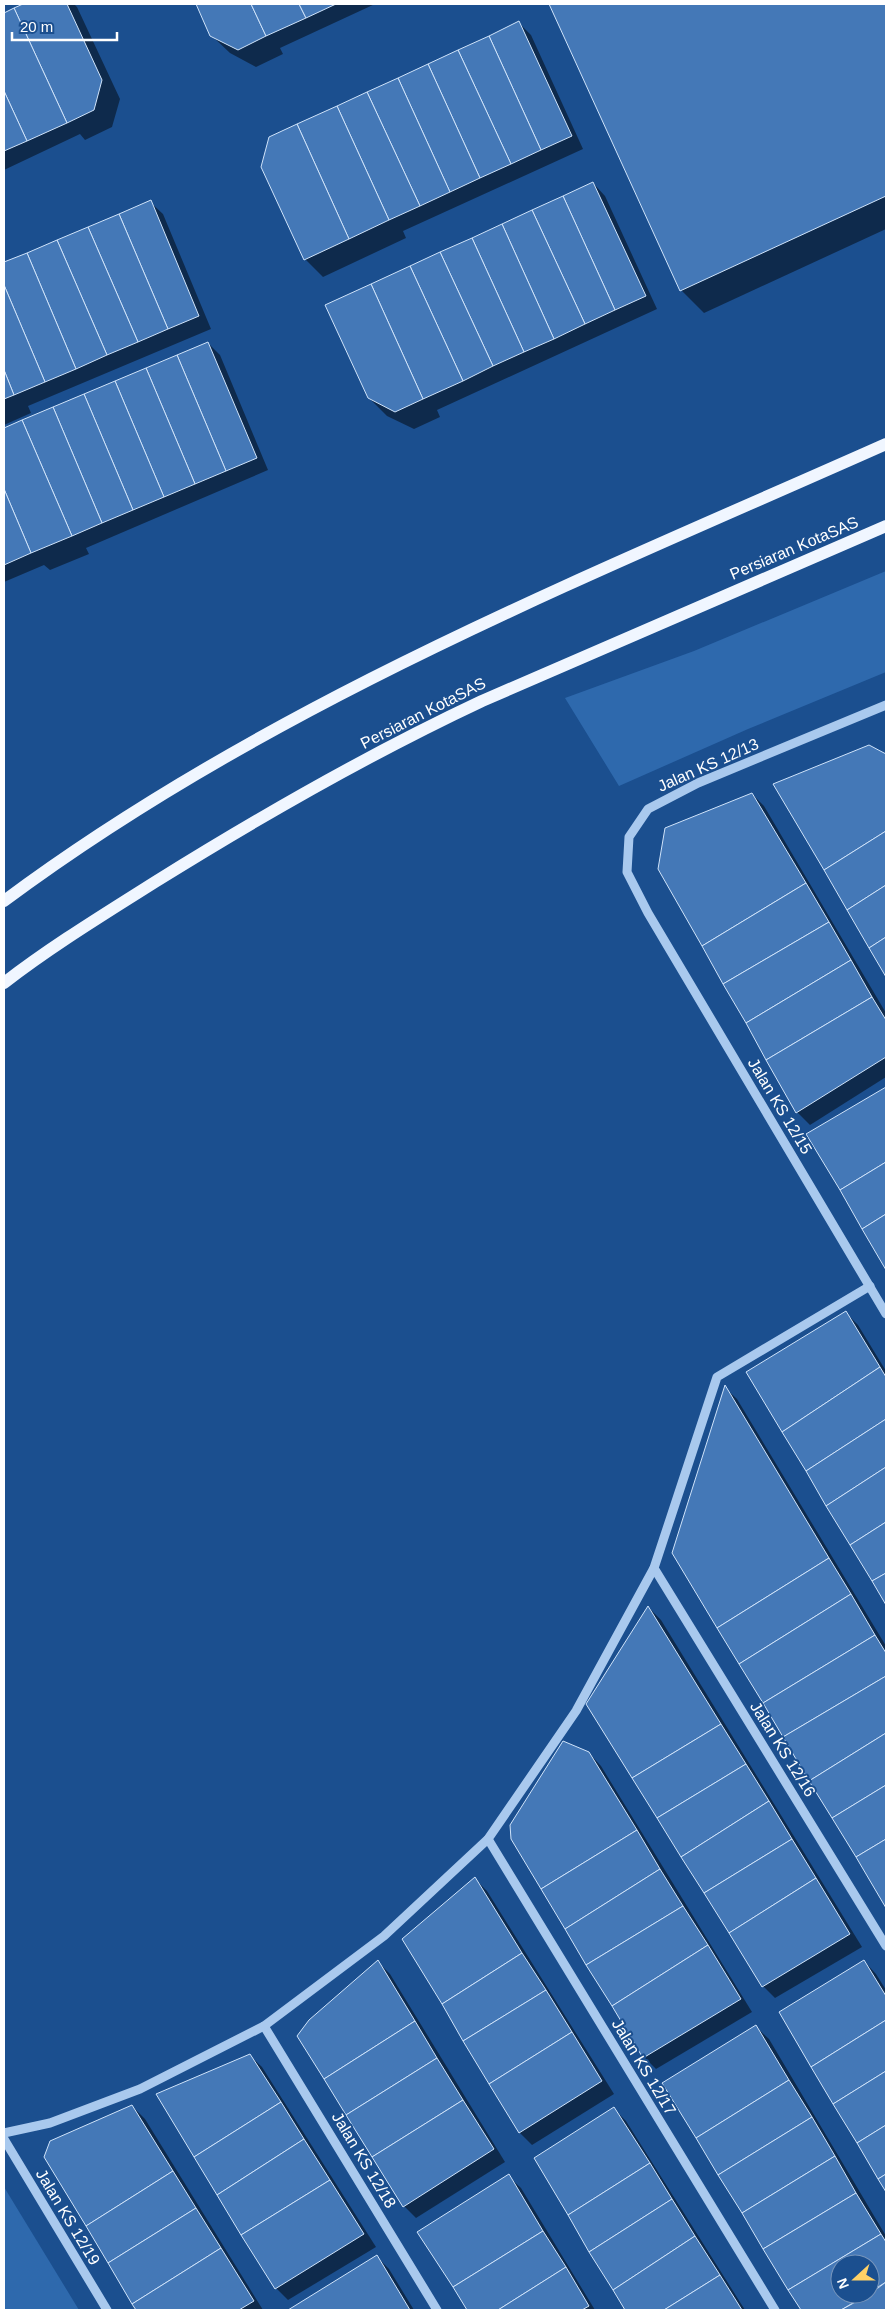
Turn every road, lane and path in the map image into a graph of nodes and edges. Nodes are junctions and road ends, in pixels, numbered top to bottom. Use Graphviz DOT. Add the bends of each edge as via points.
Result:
graph roads {
  1 [pos="886,444"];
  2 [pos="886,526"];
  3 [pos="886,705"];
  4 [pos="4,901"];
  5 [pos="648,913"];
  6 [pos="4,983"];
  7 [pos="870,1286"];
  8 [pos="886,1314"];
  9 [pos="654,1568"];
  10 [pos="488,1839"];
  11 [pos="886,1946"];
  12 [pos="264,2026"];
  13 [pos="4,2133"];
  14 [pos="4,2139"];
  15 [pos="107,2310"];
  16 [pos="437,2310"];
  17 [pos="775,2310"];
  1 -- 4 [label="main road" via="528,603 419,655 282,727 124,817"];
  2 -- 6 [label="main road, Persiaran KotaSAS" via="482,700 421,730 243,827 63,940"];
  3 -- 5 [label="street, Jalan KS 12/13" via="698,783 648,809 629,837 627,872"];
  5 -- 7 [label="street, Jalan KS 12/15"];
  7 -- 8 [label="street, Jalan KS 12/15"];
  7 -- 9 [label="street" via="717,1377"];
  9 -- 10 [label="street" via="576,1711"];
  9 -- 11 [label="street, Jalan KS 12/16"];
  10 -- 12 [label="street" via="384,1936"];
  10 -- 17 [label="street, Jalan KS 12/17"];
  12 -- 13 [label="street" via="140,2088 50,2122"];
  12 -- 16 [label="street, Jalan KS 12/18"];
  14 -- 15 [label="street, Jalan KS 12/19"];
}
